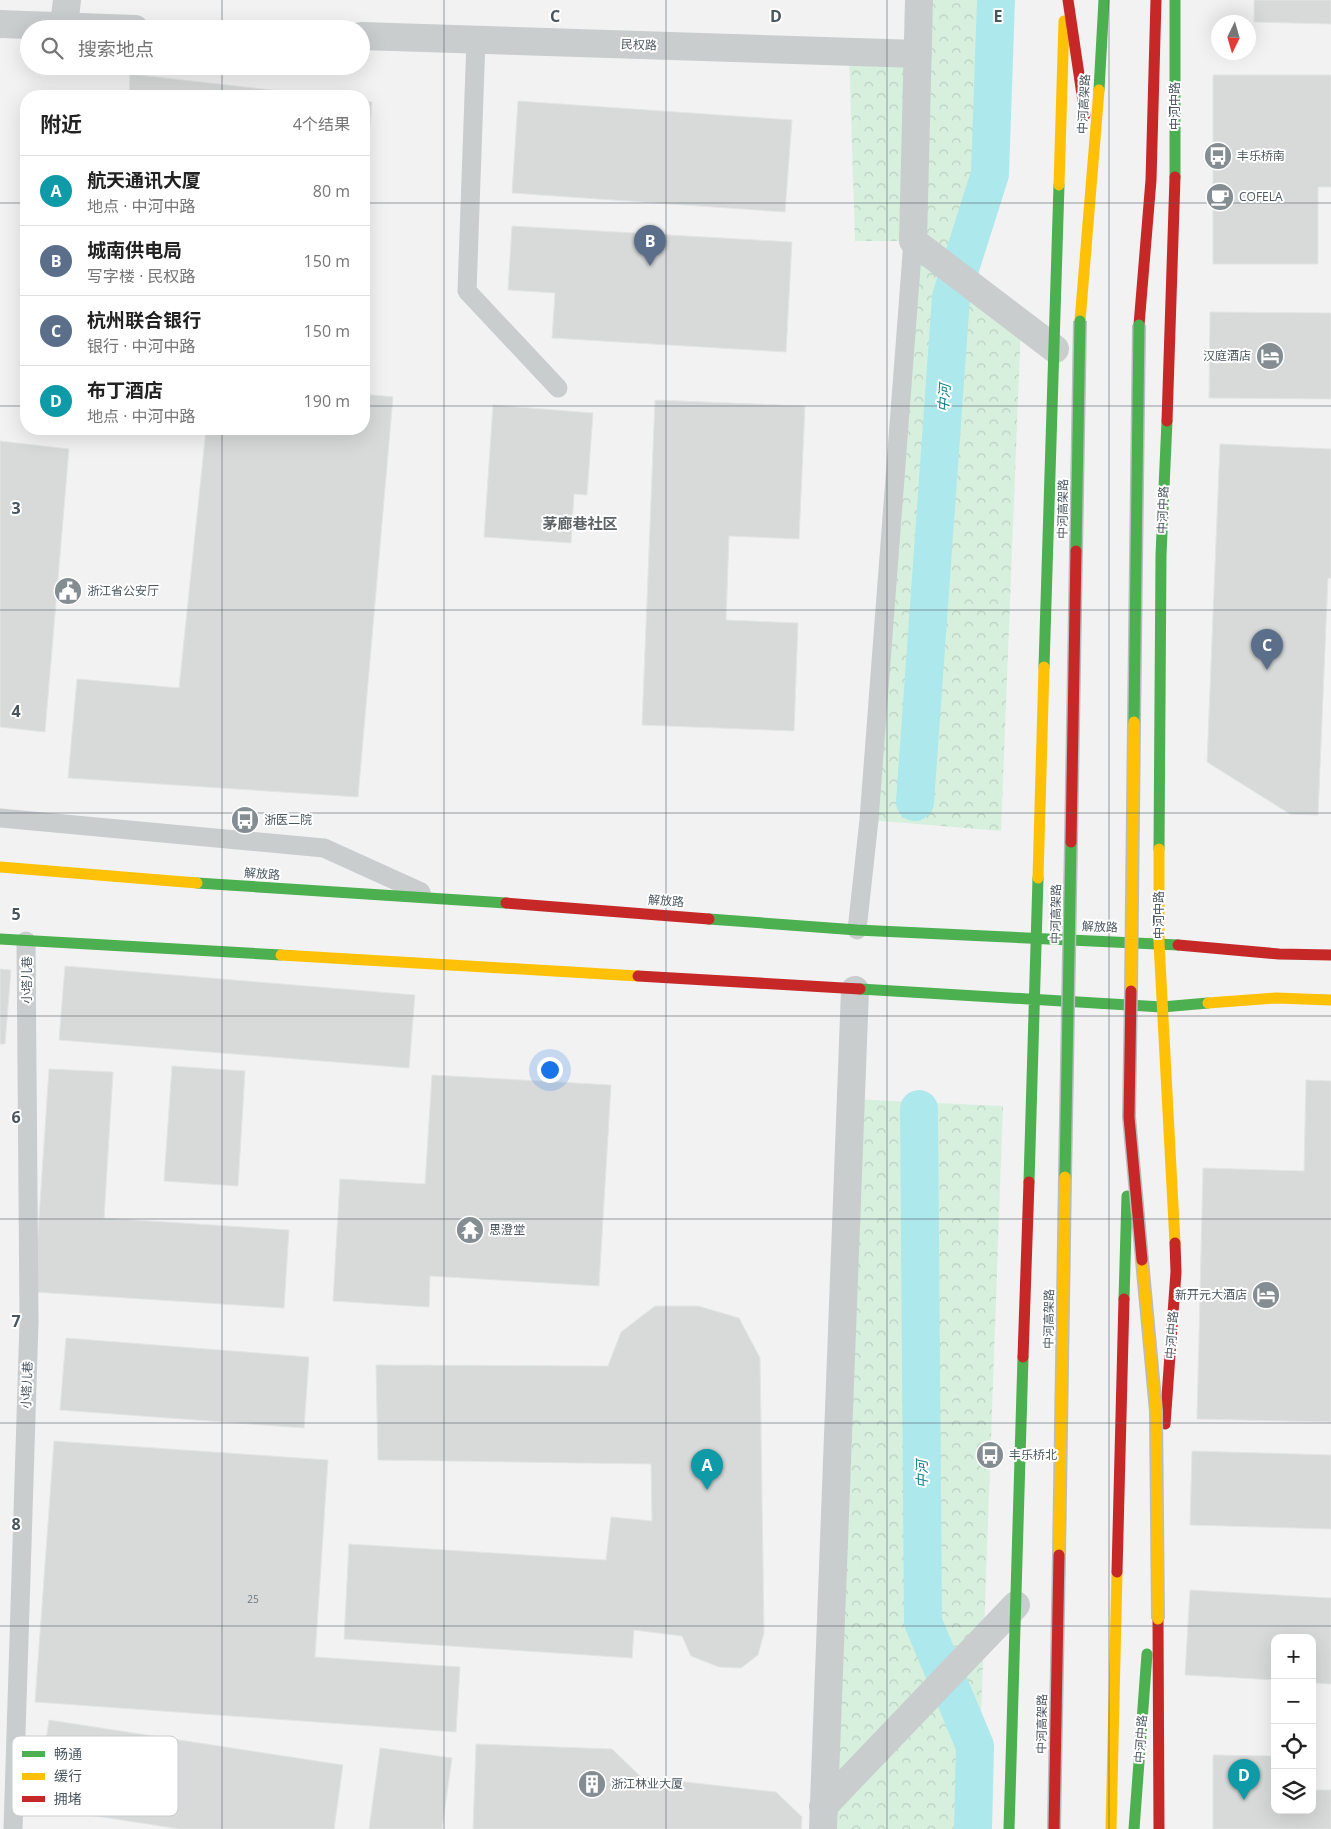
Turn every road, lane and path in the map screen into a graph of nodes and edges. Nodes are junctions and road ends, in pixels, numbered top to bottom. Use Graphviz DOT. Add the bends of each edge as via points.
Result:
graph roads {
  1 [pos="919,0"];
  2 [pos="1066,0"];
  3 [pos="1104,0"];
  4 [pos="1156,0"];
  5 [pos="1168,0"];
  6 [pos="1175,0"];
  7 [pos="65,13"];
  8 [pos="24,20"];
  9 [pos="96,20"];
  10 [pos="20,21"];
  11 [pos="0,24"];
  12 [pos="370,36"];
  13 [pos="476,40"];
  14 [pos="918,54"];
  15 [pos="1094,168"];
  16 [pos="1151,180"];
  17 [pos="913,242"];
  18 [pos="1054,349"];
  19 [pos="558,388"];
  20 [pos="0,818"];
  21 [pos="0,867"];
  22 [pos="432,897"];
  23 [pos="856,930"];
  24 [pos="1036,938"];
  25 [pos="0,939"];
  26 [pos="26,941"];
  27 [pos="1158,943"];
  28 [pos="1331,955"];
  29 [pos="855,990"];
  30 [pos="1034,1000"];
  31 [pos="1331,1000"];
  32 [pos="1162,1007"];
  33 [pos="1129,1117"];
  34 [pos="1016,1605"];
  35 [pos="16,1736"];
  36 [pos="13,1816"];
  37 [pos="823,1818"];
  38 [pos="13,1829"];
  39 [pos="1009,1829"];
  40 [pos="1054,1829"];
  41 [pos="1111,1829"];
  42 [pos="1134,1829"];
  43 [pos="1160,1829"];
  1 -- 14 [label="street"];
  2 -- 15 [label="main road"];
  2 -- 18 [label="main road"];
  3 -- 15 [label="main road, 中河高架路"];
  4 -- 16 [label="main road"];
  5 -- 16 [label="main road"];
  6 -- 27 [label="main road, 中河中路" via="1175,224 1161,555"];
  7 -- 8 [label="street"];
  7 -- 9 [label="street"];
  10 -- 11 [label="street"];
  12 -- 13 [label="street, 民权路"];
  13 -- 14 [label="street, 民权路"];
  13 -- 19 [label="lane" via="467,291"];
  14 -- 17 [label="street"];
  15 -- 40 [label="main road, 中河高架路, bridge" via="1080,321"];
  16 -- 33 [label="main road, bridge" via="1138,324"];
  17 -- 18 [label="street"];
  17 -- 23 [label="lane" via="869,820"];
  18 -- 24 [label="main road"];
  20 -- 22 [label="lane" via="324,848"];
  21 -- 22 [label="main road, 解放路"];
  22 -- 23 [label="main road, 解放路"];
  23 -- 24 [label="main road, 解放路"];
  24 -- 27 [label="main road, 解放路"];
  24 -- 30 [label="main road"];
  25 -- 26 [label="main road"];
  26 -- 29 [label="main road"];
  26 -- 35 [label="lane, 小塔儿巷" via="29,1322"];
  27 -- 28 [label="main road, 解放路" via="1279,954"];
  27 -- 32 [label="main road, 中河中路"];
  29 -- 30 [label="main road"];
  29 -- 37 [label="street"];
  30 -- 32 [label="main road"];
  30 -- 34 [label="main road"];
  31 -- 32 [label="main road" via="1276,998"];
  32 -- 42 [label="main road, 中河中路" via="1176,1272"];
  33 -- 41 [label="main road, bridge"];
  33 -- 43 [label="main road, bridge" via="1156,1411"];
  34 -- 37 [label="street" via="929,1696"];
  34 -- 39 [label="main road"];
  36 -- 38 [label="lane, 小塔儿巷"];
}
